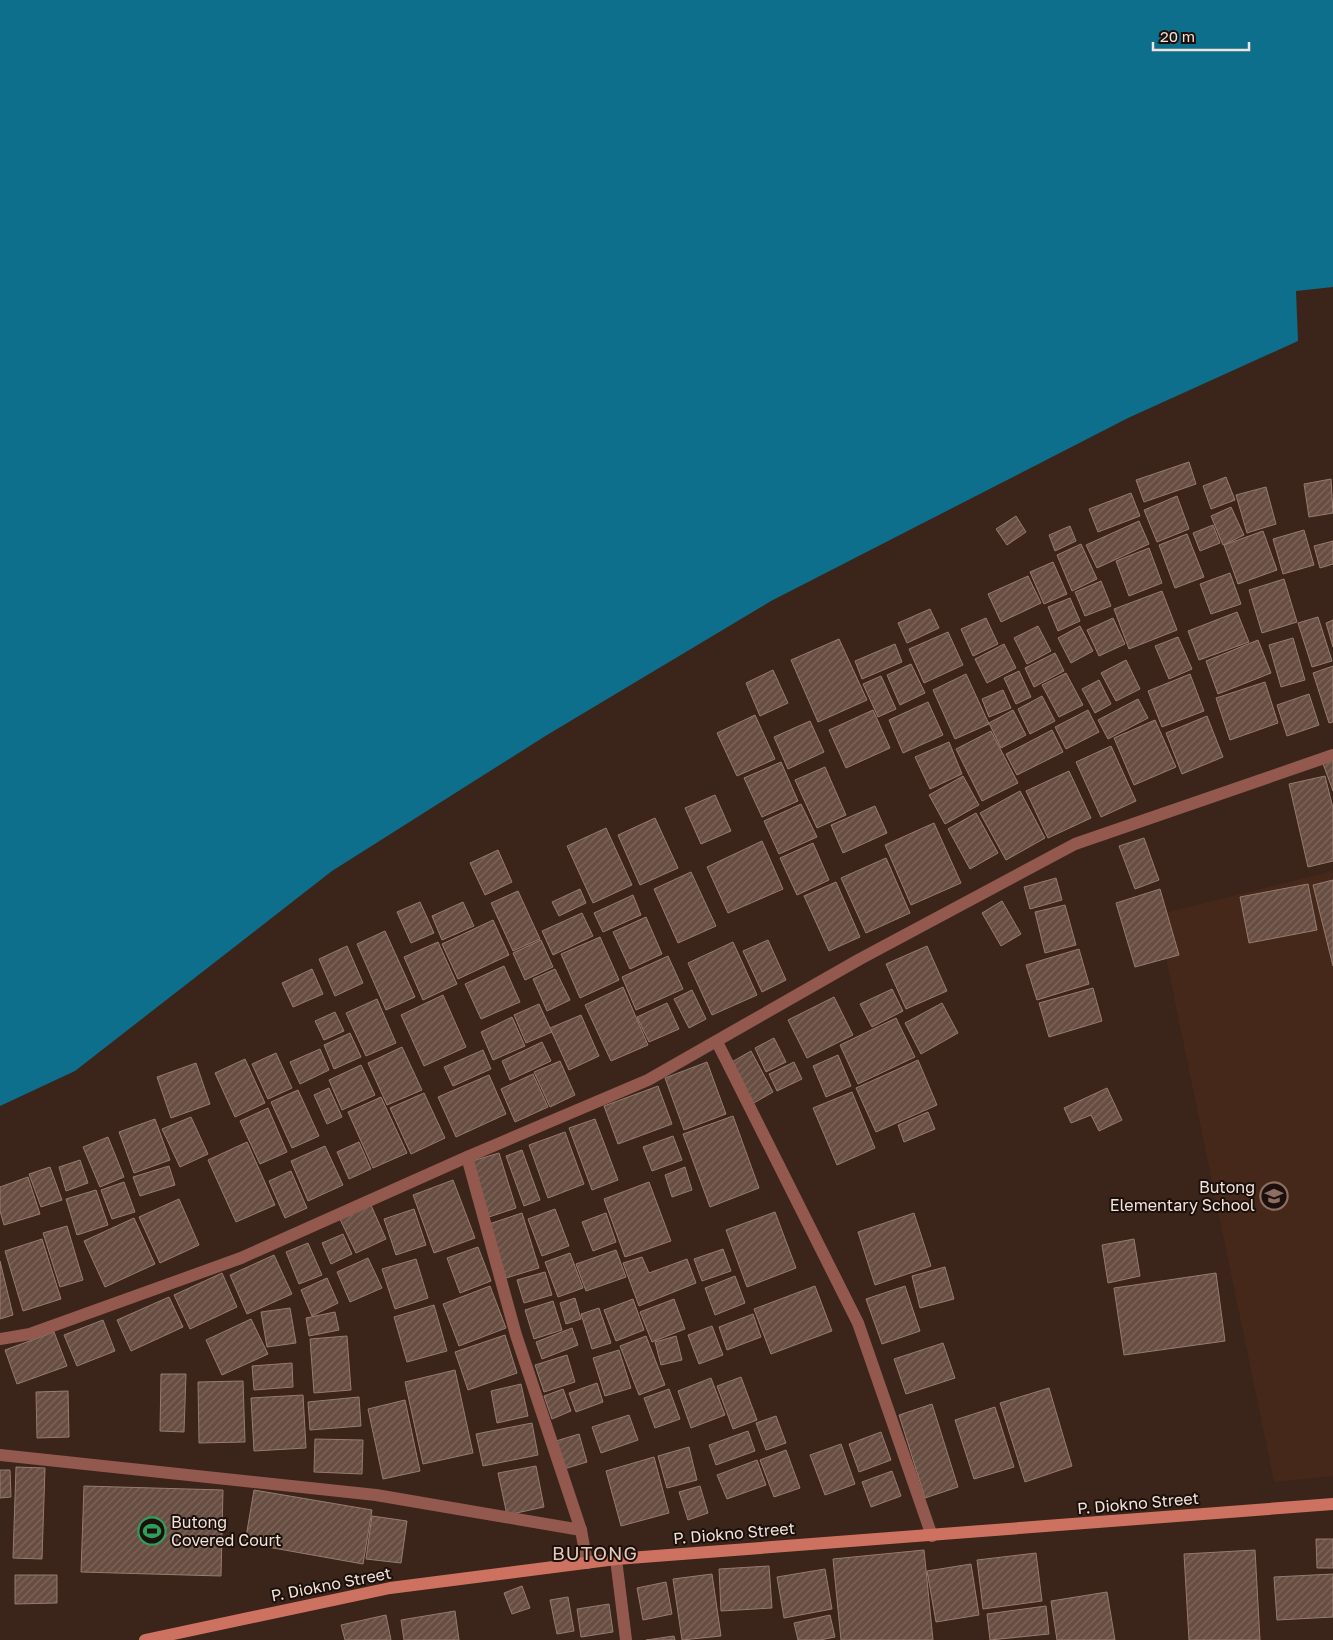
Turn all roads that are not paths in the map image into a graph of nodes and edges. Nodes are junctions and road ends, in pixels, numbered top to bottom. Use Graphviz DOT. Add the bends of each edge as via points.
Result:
graph roads {
  1 [pos="1333,755"];
  2 [pos="717,1042"];
  3 [pos="468,1157"];
  4 [pos="0,1339"];
  5 [pos="0,1455"];
  6 [pos="1333,1504"];
  7 [pos="581,1530"];
  8 [pos="932,1536"];
  9 [pos="616,1559"];
  10 [pos="587,1563"];
  11 [pos="182,1636"];
  12 [pos="145,1640"];
  13 [pos="626,1640"];
  1 -- 2 [label="street" via="1075,844 860,959"];
  2 -- 3 [label="street" via="648,1080"];
  2 -- 8 [label="street" via="858,1323"];
  3 -- 4 [label="street" via="241,1258 30,1334"];
  3 -- 7 [label="street" via="516,1334"];
  5 -- 7 [label="street" via="376,1495"];
  6 -- 8 [label="main road, P. Diokno Street"];
  7 -- 10 [label="street"];
  8 -- 9 [label="main road, P. Diokno Street" via="813,1542"];
  9 -- 10 [label="main road, P. Diokno Street"];
  9 -- 13 [label="street"];
  10 -- 11 [label="main road, P. Diokno Street" via="390,1588"];
  11 -- 12 [label="main road, P. Diokno Street"];
}
